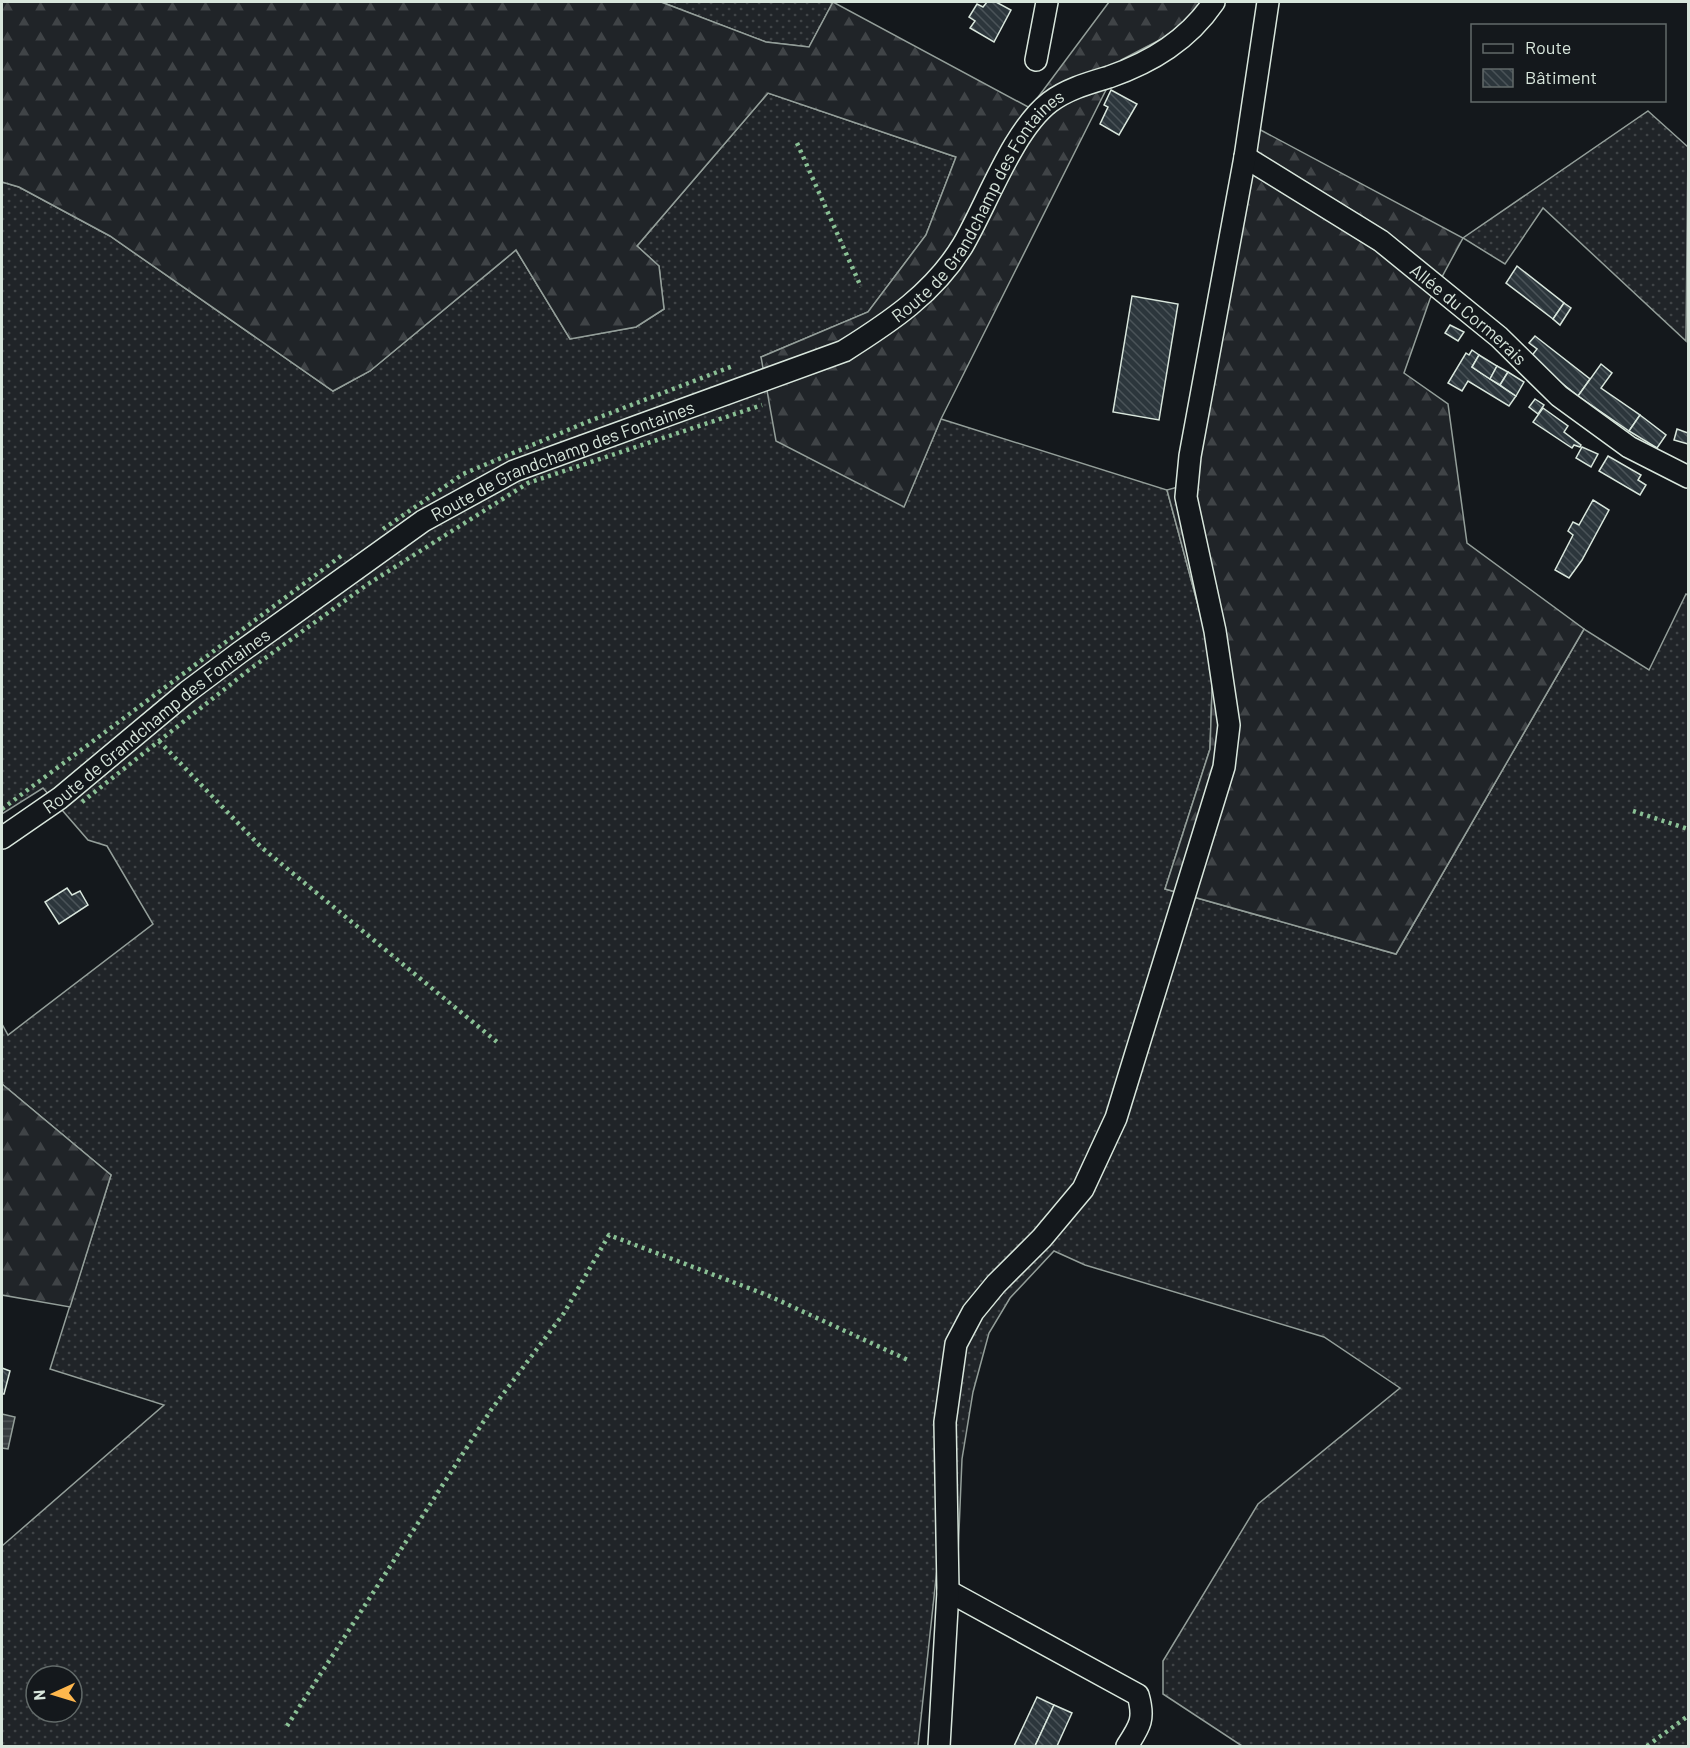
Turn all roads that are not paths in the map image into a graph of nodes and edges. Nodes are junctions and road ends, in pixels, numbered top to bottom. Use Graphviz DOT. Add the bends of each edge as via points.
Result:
graph roads {
  1 [pos="1047,2"];
  2 [pos="1215,2"];
  3 [pos="1268,2"];
  4 [pos="1036,60"];
  5 [pos="1245,157"];
  6 [pos="1689,477"];
  7 [pos="2,838"];
  8 [pos="948,1591"];
  9 [pos="939,1746"];
  10 [pos="1128,1746"];
  1 -- 4 [label="street"];
  2 -- 7 [label="street, Route de Grandchamp des Fontaines" via="1163,52 1050,102 1032,120 962,247 931,288 891,322 844,351 514,471 465,496 423,521 239,653 60,798"];
  3 -- 5 [label="street"];
  5 -- 6 [label="street, Allée du Cormerais" via="1381,241 1499,337 1558,396 1629,447"];
  5 -- 8 [label="street" via="1208,347 1186,497 1215,631 1229,726 1224,767 1116,1118 1083,1189 973,1312 956,1344 945,1422"];
  8 -- 9 [label="street"];
  8 -- 10 [label="street" via="1138,1695 1143,1713"];
}
